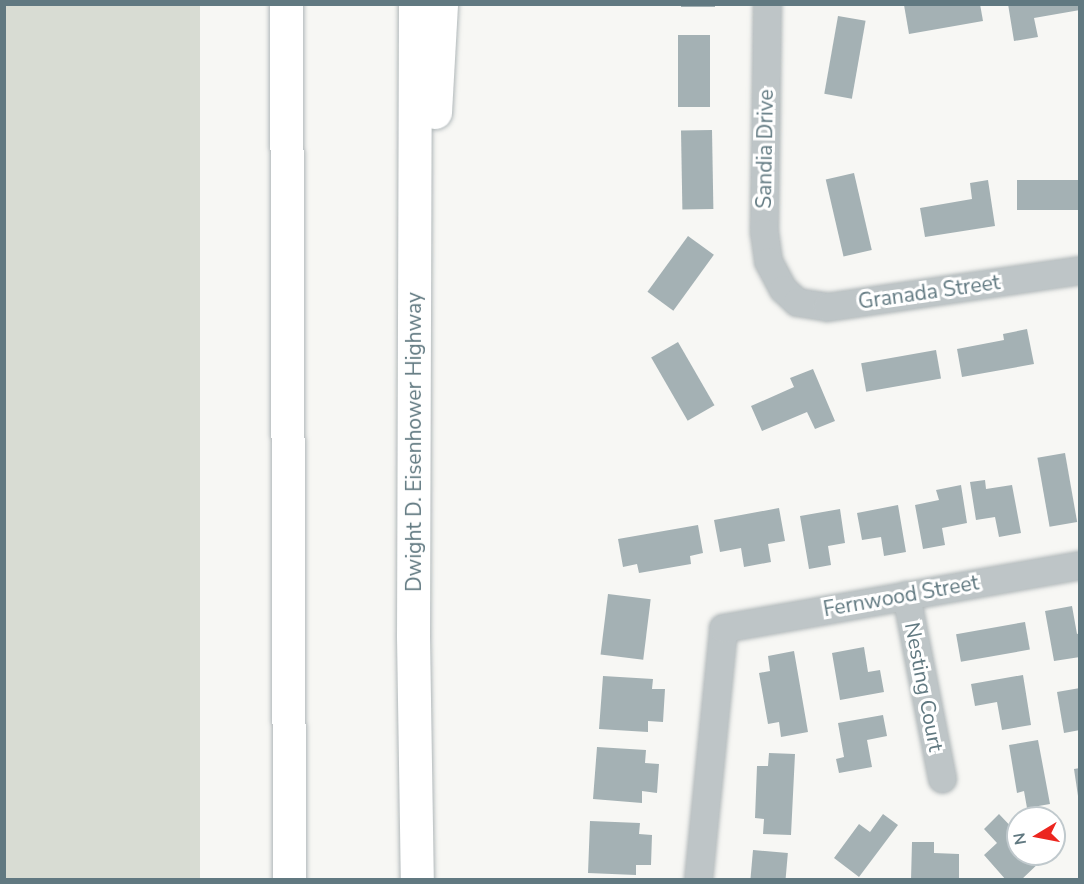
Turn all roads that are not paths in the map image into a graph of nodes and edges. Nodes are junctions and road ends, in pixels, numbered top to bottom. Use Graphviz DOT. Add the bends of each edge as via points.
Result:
graph roads {
  1 [pos="286,4"];
  2 [pos="415,4"];
  3 [pos="441,4"];
  4 [pos="767,4"];
  5 [pos="416,226"];
  6 [pos="1079,276"];
  7 [pos="783,289"];
  8 [pos="1080,565"];
  9 [pos="906,595"];
  10 [pos="942,778"];
  11 [pos="289,879"];
  12 [pos="417,879"];
  13 [pos="698,879"];
  1 -- 11 [label="highway"];
  2 -- 5 [label="highway, Dwight D. Eisenhower Highway"];
  3 -- 5 [label="highway" via="434,126"];
  4 -- 7 [label="street, Sandia Drive" via="765,232 768,261"];
  5 -- 12 [label="highway, Dwight D. Eisenhower Highway" via="413,636"];
  6 -- 7 [label="street, Granada Street" via="827,307 797,302"];
  8 -- 9 [label="street, Fernwood Street"];
  9 -- 10 [label="street, Nesting Court"];
  9 -- 13 [label="street, Fernwood Street" via="723,628"];
}
